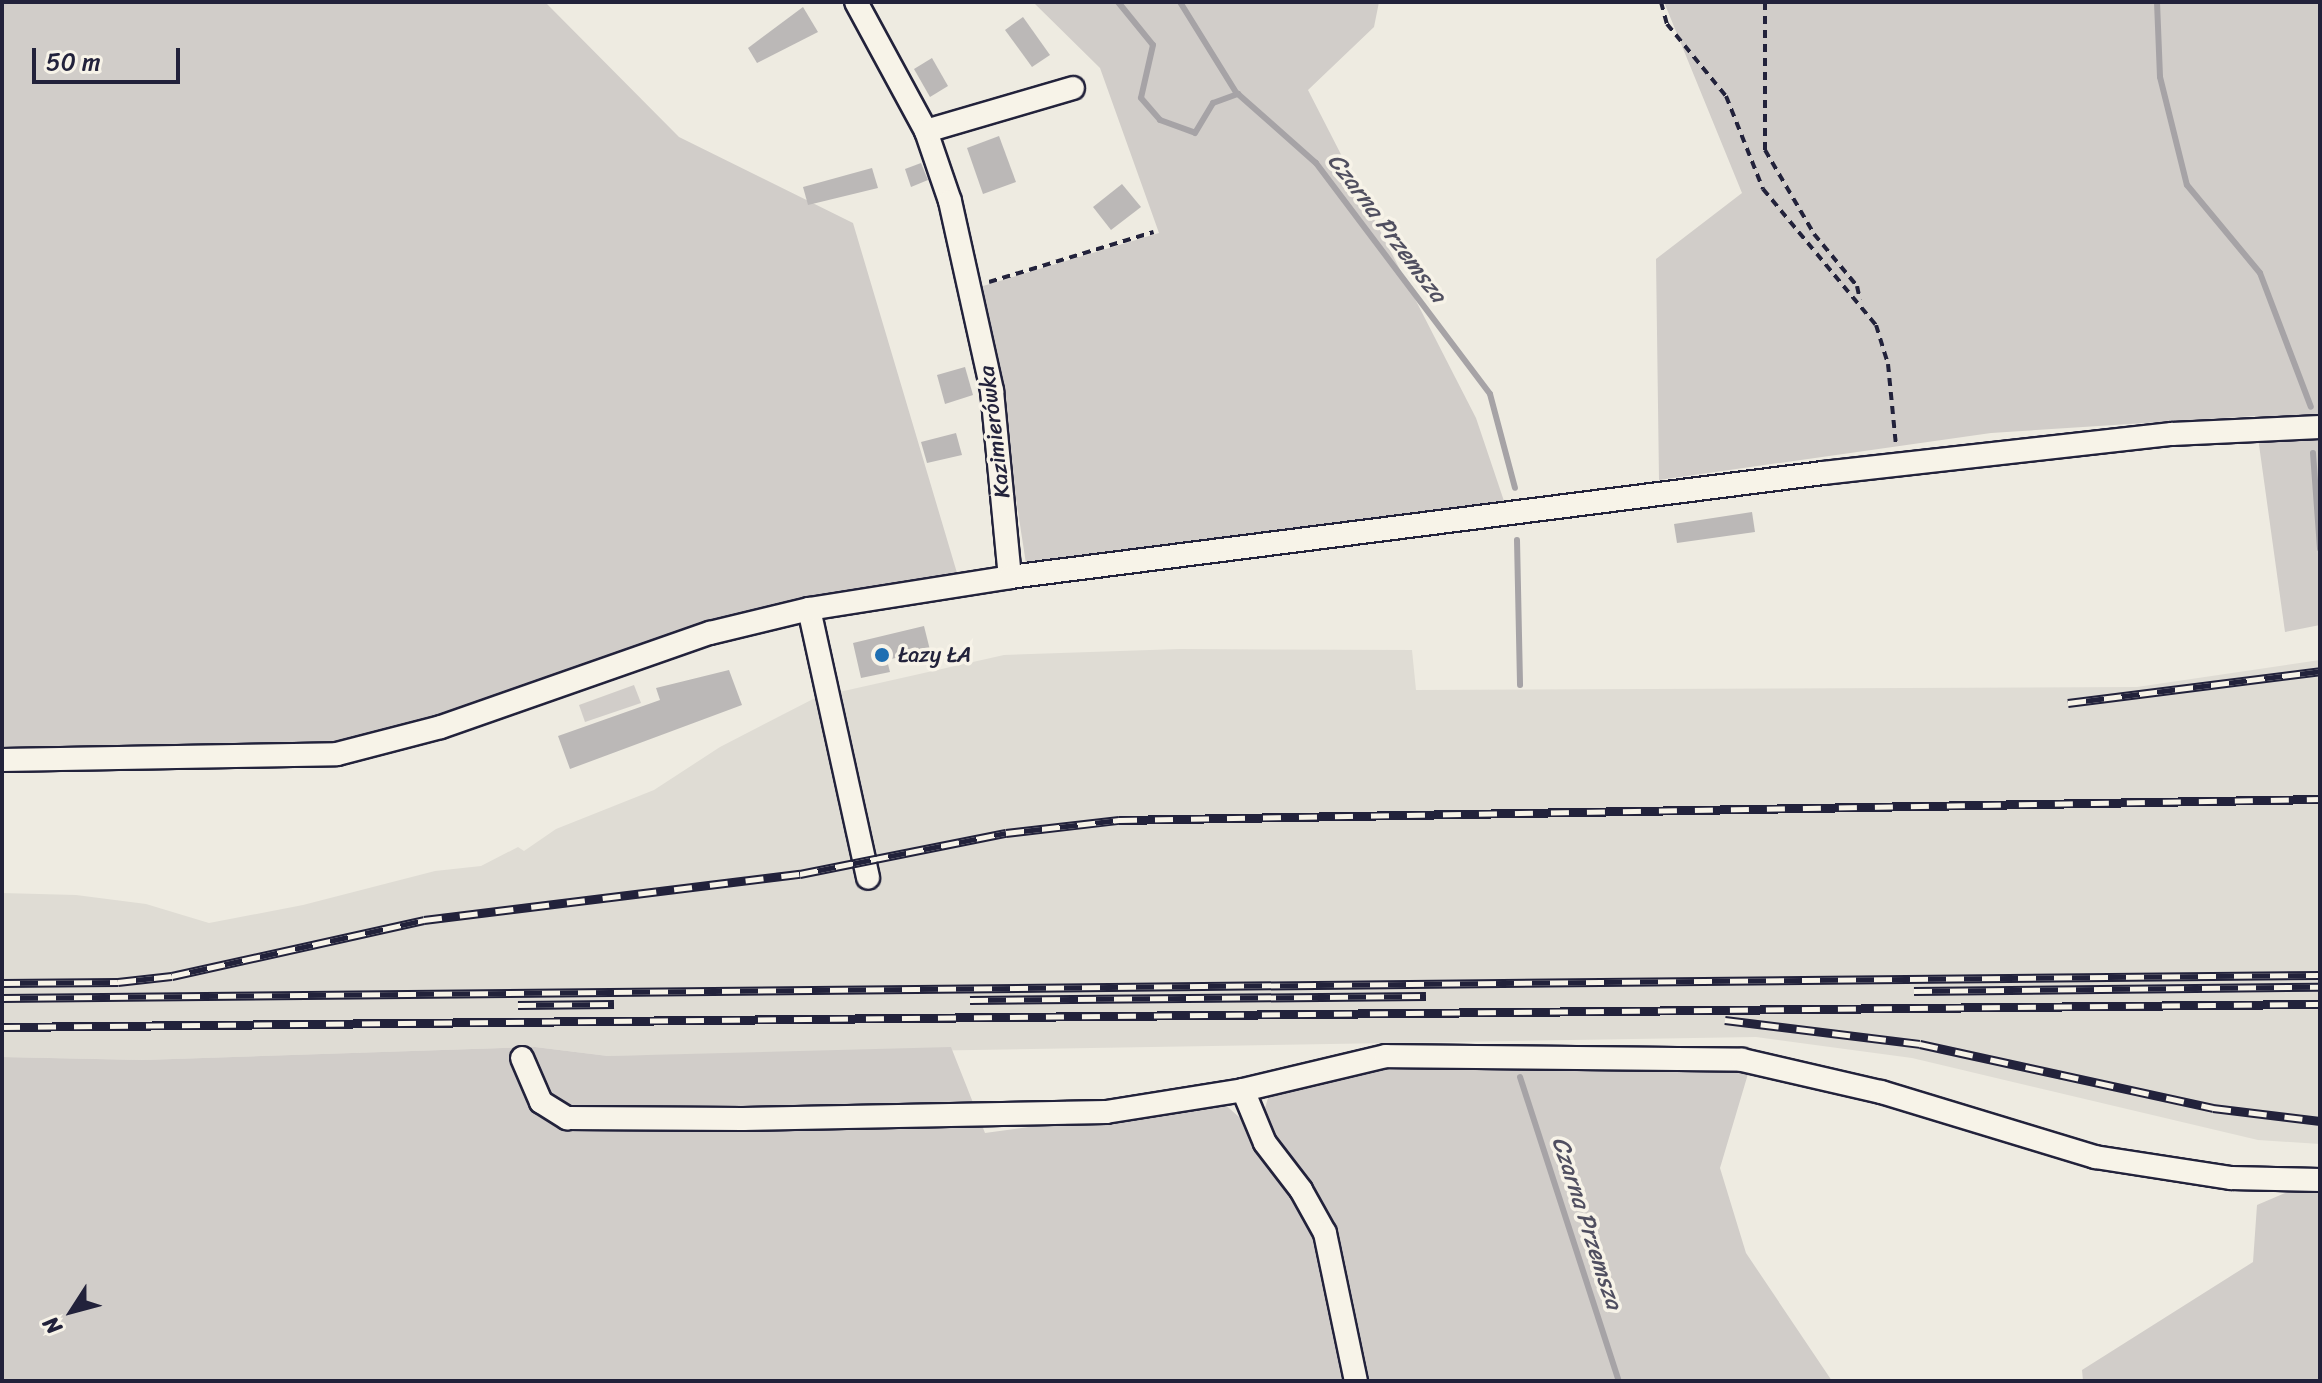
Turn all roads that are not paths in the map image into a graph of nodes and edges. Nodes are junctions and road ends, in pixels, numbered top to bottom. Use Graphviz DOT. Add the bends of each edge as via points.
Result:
graph roads {
  1 [pos="856,2"];
  2 [pos="1073,88"];
  3 [pos="926,131"];
  4 [pos="2320,427"];
  5 [pos="1010,577"];
  6 [pos="809,609"];
  7 [pos="2,760"];
  8 [pos="868,878"];
  9 [pos="522,1058"];
  10 [pos="1243,1090"];
  11 [pos="2320,1180"];
  12 [pos="1356,1381"];
  1 -- 3 [label="street, Kazimierówka"];
  2 -- 3 [label="street"];
  3 -- 5 [label="street, Kazimierówka" via="947,189 992,391"];
  4 -- 5 [label="street" via="2172,434 1896,465"];
  5 -- 6 [label="street"];
  6 -- 7 [label="street" via="710,633 441,727 349,752"];
  6 -- 8 [label="street"];
  9 -- 10 [label="street" via="541,1102 567,1118 1106,1112"];
  10 -- 11 [label="street" via="1386,1056 1742,1060 1881,1092 2095,1157 2231,1178"];
  10 -- 12 [label="street" via="1265,1143 1325,1233"];
}
